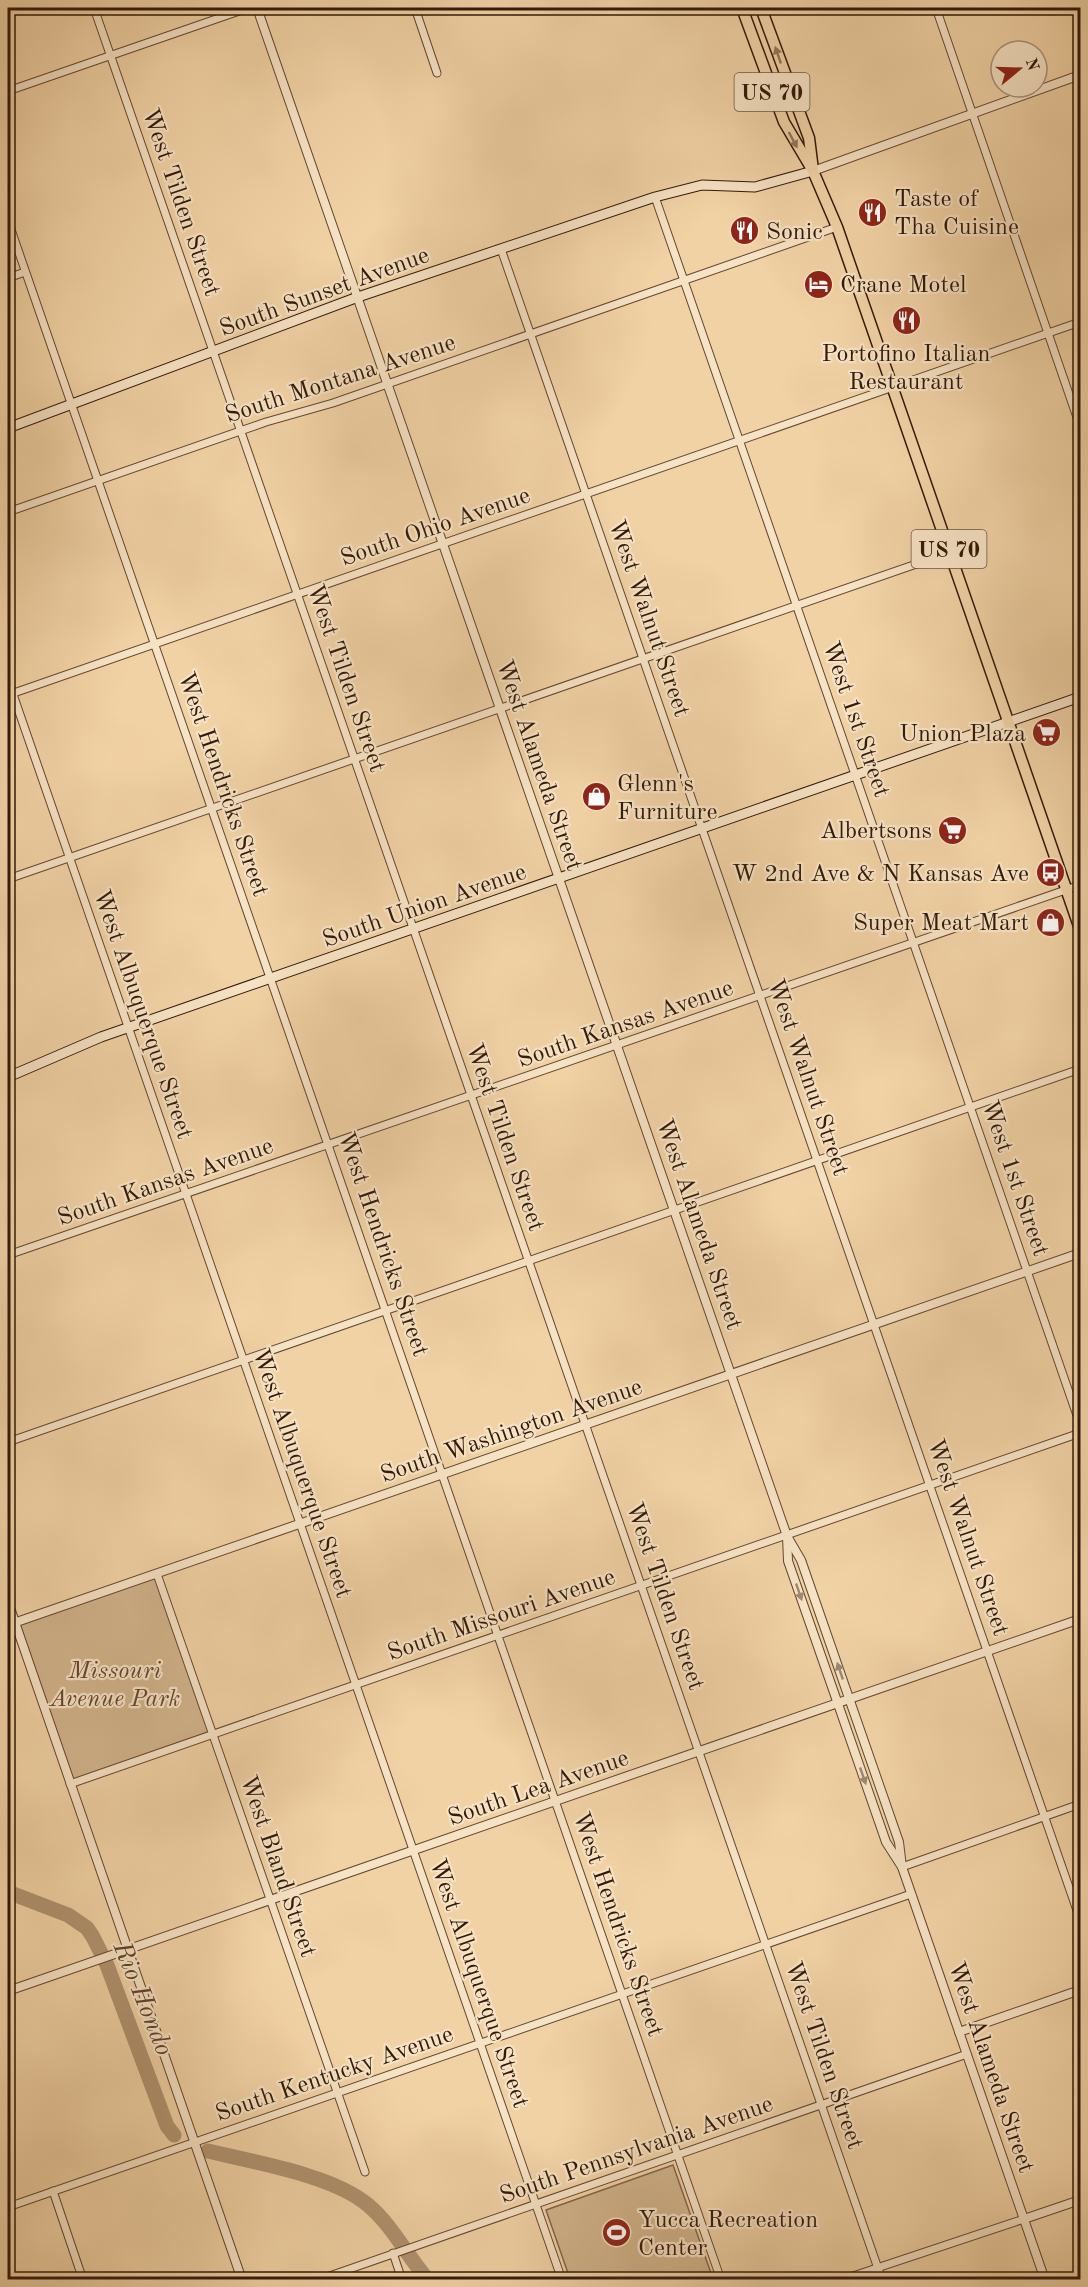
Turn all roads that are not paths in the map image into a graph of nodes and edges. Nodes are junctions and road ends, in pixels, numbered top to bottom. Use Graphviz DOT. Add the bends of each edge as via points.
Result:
graph roads {
  1 [pos="94,8"];
  2 [pos="248,8"];
  3 [pos="257,8"];
  4 [pos="415,8"];
  5 [pos="742,8"];
  6 [pos="761,8"];
  7 [pos="936,8"];
  8 [pos="111,54"];
  9 [pos="437,73"];
  10 [pos="1080,75"];
  11 [pos="8,91"];
  12 [pos="972,112"];
  13 [pos="813,171"];
  14 [pos="655,197"];
  15 [pos="8,221"];
  16 [pos="837,227"];
  17 [pos="501,249"];
  18 [pos="25,272"];
  19 [pos="8,278"];
  20 [pos="684,281"];
  21 [pos="358,297"];
  22 [pos="1080,322"];
  23 [pos="1049,333"];
  24 [pos="531,334"];
  25 [pos="214,352"];
  26 [pos="388,384"];
  27 [pos="894,387"];
  28 [pos="72,405"];
  29 [pos="1080,426"];
  30 [pos="8,428"];
  31 [pos="241,430"];
  32 [pos="740,441"];
  33 [pos="98,481"];
  34 [pos="586,494"];
  35 [pos="8,512"];
  36 [pos="443,544"];
  37 [pos="951,552"];
  38 [pos="298,595"];
  39 [pos="796,605"];
  40 [pos="155,645"];
  41 [pos="644,658"];
  42 [pos="8,680"];
  43 [pos="10,695"];
  44 [pos="1080,697"];
  45 [pos="500,708"];
  46 [pos="1009,722"];
  47 [pos="355,759"];
  48 [pos="856,776"];
  49 [pos="212,808"];
  50 [pos="703,829"];
  51 [pos="70,858"];
  52 [pos="8,879"];
  53 [pos="559,879"];
  54 [pos="1080,885"];
  55 [pos="1067,890"];
  56 [pos="1080,929"];
  57 [pos="414,930"];
  58 [pos="914,944"];
  59 [pos="271,979"];
  60 [pos="761,997"];
  61 [pos="129,1027"];
  62 [pos="617,1046"];
  63 [pos="1080,1069"];
  64 [pos="8,1077"];
  65 [pos="471,1097"];
  66 [pos="971,1107"];
  67 [pos="329,1146"];
  68 [pos="817,1160"];
  69 [pos="186,1195"];
  70 [pos="674,1210"];
  71 [pos="1080,1253"];
  72 [pos="8,1255"];
  73 [pos="529,1262"];
  74 [pos="1028,1271"];
  75 [pos="386,1310"];
  76 [pos="874,1324"];
  77 [pos="243,1360"];
  78 [pos="731,1374"];
  79 [pos="1080,1424"];
  80 [pos="586,1425"];
  81 [pos="1080,1433"];
  82 [pos="8,1442"];
  83 [pos="443,1474"];
  84 [pos="930,1485"];
  85 [pos="300,1523"];
  86 [pos="787,1536"];
  87 [pos="157,1574"];
  88 [pos="641,1586"];
  89 [pos="8,1602"];
  90 [pos="1080,1619"];
  91 [pos="11,1624"];
  92 [pos="499,1636"];
  93 [pos="988,1652"];
  94 [pos="356,1685"];
  95 [pos="850,1699"];
  96 [pos="838,1704"];
  97 [pos="213,1735"];
  98 [pos="699,1751"];
  99 [pos="70,1784"];
  100 [pos="556,1801"];
  101 [pos="1080,1804"];
  102 [pos="1045,1816"];
  103 [pos="414,1851"];
  104 [pos="902,1867"];
  105 [pos="911,1894"];
  106 [pos="270,1901"];
  107 [pos="1080,1918"];
  108 [pos="766,1944"];
  109 [pos="128,1950"];
  110 [pos="1080,1990"];
  111 [pos="8,1991"];
  112 [pos="623,1993"];
  113 [pos="959,2032"];
  114 [pos="481,2043"];
  115 [pos="967,2054"];
  116 [pos="338,2092"];
  117 [pos="822,2106"];
  118 [pos="194,2142"];
  119 [pos="679,2155"];
  120 [pos="365,2172"];
  121 [pos="53,2191"];
  122 [pos="1080,2200"];
  123 [pos="536,2204"];
  124 [pos="8,2207"];
  125 [pos="1024,2218"];
  126 [pos="393,2253"];
  127 [pos="878,2267"];
  128 [pos="83,2280"];
  129 [pos="242,2280"];
  130 [pos="318,2280"];
  131 [pos="402,2280"];
  132 [pos="562,2280"];
  133 [pos="721,2280"];
  134 [pos="841,2280"];
  135 [pos="882,2280"];
  136 [pos="1045,2280"];
  1 -- 8 [label="street, West Tilden Street"];
  2 -- 8 [label="street"];
  3 -- 21 [label="street, West Alameda Street"];
  4 -- 9 [label="street"];
  5 -- 13 [label="main road, US 70, one-way" via="784,122"];
  13 -- 6 [label="main road, US 70, one-way" via="809,138"];
  7 -- 12 [label="street"];
  8 -- 11 [label="street"];
  8 -- 25 [label="street, West Tilden Street"];
  10 -- 12 [label="street"];
  12 -- 13 [label="street"];
  12 -- 23 [label="street"];
  13 -- 14 [label="main road, South Sunset Avenue" via="755,187 692,186"];
  13 -- 16 [label="main road, US 70"];
  14 -- 17 [label="main road, South Sunset Avenue"];
  14 -- 20 [label="street, West 1st Street"];
  15 -- 18 [label="street, West Hendricks Street"];
  16 -- 20 [label="street, South Montana Avenue"];
  16 -- 27 [label="main road, US 70"];
  17 -- 21 [label="main road, South Sunset Avenue"];
  17 -- 24 [label="street, West Walnut Street"];
  18 -- 19 [label="street"];
  18 -- 28 [label="street, West Hendricks Street"];
  20 -- 24 [label="street, South Montana Avenue"];
  20 -- 32 [label="street, West 1st Street"];
  21 -- 25 [label="main road, South Sunset Avenue"];
  21 -- 26 [label="street, West Alameda Street"];
  22 -- 23 [label="street, South Ohio Avenue"];
  23 -- 27 [label="street, South Ohio Avenue"];
  23 -- 29 [label="street"];
  24 -- 26 [label="street, South Montana Avenue"];
  24 -- 34 [label="street, West Walnut Street"];
  25 -- 28 [label="main road, South Sunset Avenue"];
  25 -- 31 [label="street, West Tilden Street"];
  26 -- 31 [label="street, South Montana Avenue"];
  26 -- 36 [label="street, West Alameda Street"];
  27 -- 32 [label="street, South Ohio Avenue"];
  27 -- 37 [label="main road, US 70"];
  28 -- 30 [label="main road, South Sunset Avenue"];
  28 -- 33 [label="street, West Hendricks Street"];
  31 -- 33 [label="street, South Montana Avenue"];
  31 -- 38 [label="street, West Tilden Street"];
  32 -- 34 [label="street, South Ohio Avenue"];
  32 -- 39 [label="street, West 1st Street"];
  33 -- 35 [label="street, South Montana Avenue"];
  33 -- 40 [label="street, West Hendricks Street"];
  34 -- 36 [label="street, South Ohio Avenue"];
  34 -- 41 [label="street, West Walnut Street"];
  36 -- 38 [label="street, South Ohio Avenue"];
  36 -- 45 [label="street, West Alameda Street"];
  37 -- 39 [label="street"];
  37 -- 46 [label="main road, US 70"];
  38 -- 40 [label="street, South Ohio Avenue"];
  38 -- 47 [label="street, West Tilden Street"];
  39 -- 41 [label="street"];
  39 -- 48 [label="street, West 1st Street"];
  40 -- 43 [label="street, South Ohio Avenue"];
  40 -- 49 [label="street, West Hendricks Street"];
  41 -- 45 [label="street"];
  41 -- 50 [label="street, West Walnut Street"];
  42 -- 43 [label="street, West Albuquerque Street"];
  43 -- 51 [label="street, West Albuquerque Street"];
  44 -- 46 [label="main road, South Union Avenue"];
  45 -- 47 [label="street"];
  45 -- 53 [label="street, West Alameda Street"];
  46 -- 48 [label="main road, South Union Avenue"];
  46 -- 55 [label="main road, US 70"];
  47 -- 49 [label="street"];
  47 -- 57 [label="street, West Tilden Street"];
  48 -- 50 [label="main road, South Union Avenue"];
  48 -- 58 [label="street, West 1st Street"];
  49 -- 51 [label="street"];
  49 -- 59 [label="street, West Hendricks Street"];
  50 -- 53 [label="main road, South Union Avenue"];
  50 -- 60 [label="street, West Walnut Street"];
  51 -- 52 [label="street"];
  51 -- 61 [label="street, West Albuquerque Street"];
  53 -- 57 [label="main road, South Union Avenue"];
  53 -- 62 [label="street, West Alameda Street"];
  54 -- 55 [label="street, South Kansas Avenue"];
  55 -- 56 [label="main road, US 70"];
  55 -- 58 [label="street, South Kansas Avenue"];
  57 -- 59 [label="main road, South Union Avenue"];
  57 -- 65 [label="street, West Tilden Street"];
  58 -- 60 [label="street, South Kansas Avenue"];
  58 -- 66 [label="street, West 1st Street"];
  59 -- 61 [label="main road, South Union Avenue"];
  59 -- 67 [label="street, West Hendricks Street"];
  60 -- 62 [label="street, South Kansas Avenue"];
  60 -- 68 [label="street, West Walnut Street"];
  61 -- 64 [label="main road, South Union Avenue"];
  61 -- 69 [label="street, West Albuquerque Street"];
  62 -- 65 [label="street, South Kansas Avenue"];
  62 -- 70 [label="street, West Alameda Street"];
  63 -- 66 [label="street"];
  65 -- 67 [label="street, South Kansas Avenue"];
  65 -- 73 [label="street, West Tilden Street"];
  66 -- 68 [label="street"];
  66 -- 74 [label="street, West 1st Street"];
  67 -- 69 [label="street, South Kansas Avenue"];
  67 -- 75 [label="street, West Hendricks Street"];
  68 -- 70 [label="street"];
  68 -- 76 [label="street, West Walnut Street"];
  69 -- 72 [label="street, South Kansas Avenue"];
  69 -- 77 [label="street, West Albuquerque Street"];
  70 -- 73 [label="street"];
  70 -- 78 [label="street, West Alameda Street"];
  71 -- 74 [label="street, South Washington Avenue"];
  73 -- 75 [label="street"];
  73 -- 80 [label="street, West Tilden Street"];
  74 -- 76 [label="street, South Washington Avenue"];
  74 -- 79 [label="street, West 1st Street"];
  75 -- 77 [label="street"];
  75 -- 83 [label="street, West Hendricks Street"];
  76 -- 78 [label="street, South Washington Avenue"];
  76 -- 84 [label="street, West Walnut Street"];
  77 -- 82 [label="street"];
  77 -- 85 [label="street, West Albuquerque Street"];
  78 -- 80 [label="street, South Washington Avenue"];
  78 -- 86 [label="street, West Alameda Street"];
  80 -- 83 [label="street, South Washington Avenue"];
  80 -- 88 [label="street, West Tilden Street"];
  81 -- 84 [label="street, South Missouri Avenue"];
  83 -- 85 [label="street, South Washington Avenue"];
  83 -- 92 [label="street, West Hendricks Street"];
  84 -- 86 [label="street, South Missouri Avenue"];
  84 -- 93 [label="street, West Walnut Street"];
  85 -- 87 [label="street, South Washington Avenue"];
  85 -- 94 [label="street, West Albuquerque Street"];
  86 -- 88 [label="street, South Missouri Avenue"];
  95 -- 86 [label="street, West Alameda Street, one-way" via="801,1560"];
  86 -- 96 [label="street, West Alameda Street, one-way" via="788,1561"];
  87 -- 91 [label="street, South Washington Avenue"];
  87 -- 97 [label="street, West Bland Street"];
  88 -- 92 [label="street, South Missouri Avenue"];
  88 -- 98 [label="street, West Tilden Street"];
  89 -- 91 [label="street"];
  90 -- 93 [label="street, South Lea Avenue"];
  91 -- 99 [label="street"];
  92 -- 94 [label="street, South Missouri Avenue"];
  92 -- 100 [label="street, West Hendricks Street"];
  93 -- 95 [label="street, South Lea Avenue"];
  93 -- 102 [label="street, West Walnut Street"];
  94 -- 97 [label="street, South Missouri Avenue"];
  94 -- 103 [label="street, West Albuquerque Street"];
  95 -- 96 [label="street, South Lea Avenue"];
  95 -- 104 [label="street, West Alameda Street" via="899,1842"];
  96 -- 98 [label="street, South Lea Avenue"];
  96 -- 104 [label="street, West Alameda Street, one-way" via="886,1842"];
  97 -- 99 [label="street, South Missouri Avenue"];
  97 -- 106 [label="street, West Bland Street"];
  98 -- 100 [label="street, South Lea Avenue"];
  98 -- 108 [label="street, West Tilden Street"];
  99 -- 109 [label="street"];
  100 -- 103 [label="street, South Lea Avenue"];
  100 -- 112 [label="street, West Hendricks Street"];
  101 -- 102 [label="street"];
  102 -- 104 [label="street"];
  102 -- 107 [label="street, West Walnut Street"];
  103 -- 106 [label="street, South Lea Avenue"];
  103 -- 114 [label="street, West Albuquerque Street"];
  104 -- 105 [label="street, West Alameda Street"];
  105 -- 108 [label="street, South Kentucky Avenue"];
  105 -- 113 [label="street, West Alameda Street"];
  106 -- 109 [label="street, South Lea Avenue"];
  106 -- 116 [label="street, West Bland Street"];
  108 -- 112 [label="street, South Kentucky Avenue"];
  108 -- 117 [label="street, West Tilden Street"];
  109 -- 111 [label="street, South Lea Avenue"];
  109 -- 118 [label="street"];
  110 -- 113 [label="street"];
  112 -- 114 [label="street, South Kentucky Avenue"];
  112 -- 119 [label="street, West Hendricks Street"];
  113 -- 115 [label="street, West Alameda Street"];
  114 -- 116 [label="street, South Kentucky Avenue"];
  114 -- 123 [label="street, West Albuquerque Street"];
  115 -- 117 [label="street, South Pennsylvania Avenue"];
  115 -- 125 [label="street, West Alameda Street"];
  116 -- 118 [label="street, South Kentucky Avenue"];
  116 -- 120 [label="street, West Bland Street"];
  117 -- 119 [label="street, South Pennsylvania Avenue"];
  117 -- 127 [label="street, West Tilden Street"];
  118 -- 121 [label="street, South Kentucky Avenue"];
  118 -- 129 [label="street"];
  119 -- 123 [label="street, South Pennsylvania Avenue"];
  119 -- 133 [label="street, West Hendricks Street"];
  121 -- 124 [label="street, South Kentucky Avenue"];
  121 -- 128 [label="street"];
  122 -- 125 [label="street"];
  123 -- 126 [label="street, South Pennsylvania Avenue"];
  123 -- 132 [label="street, West Albuquerque Street"];
  125 -- 127 [label="street"];
  125 -- 136 [label="street, West Alameda Street"];
  126 -- 130 [label="street, South Pennsylvania Avenue"];
  126 -- 131 [label="street"];
  127 -- 134 [label="street"];
  127 -- 135 [label="street, West Tilden Street"];
}
